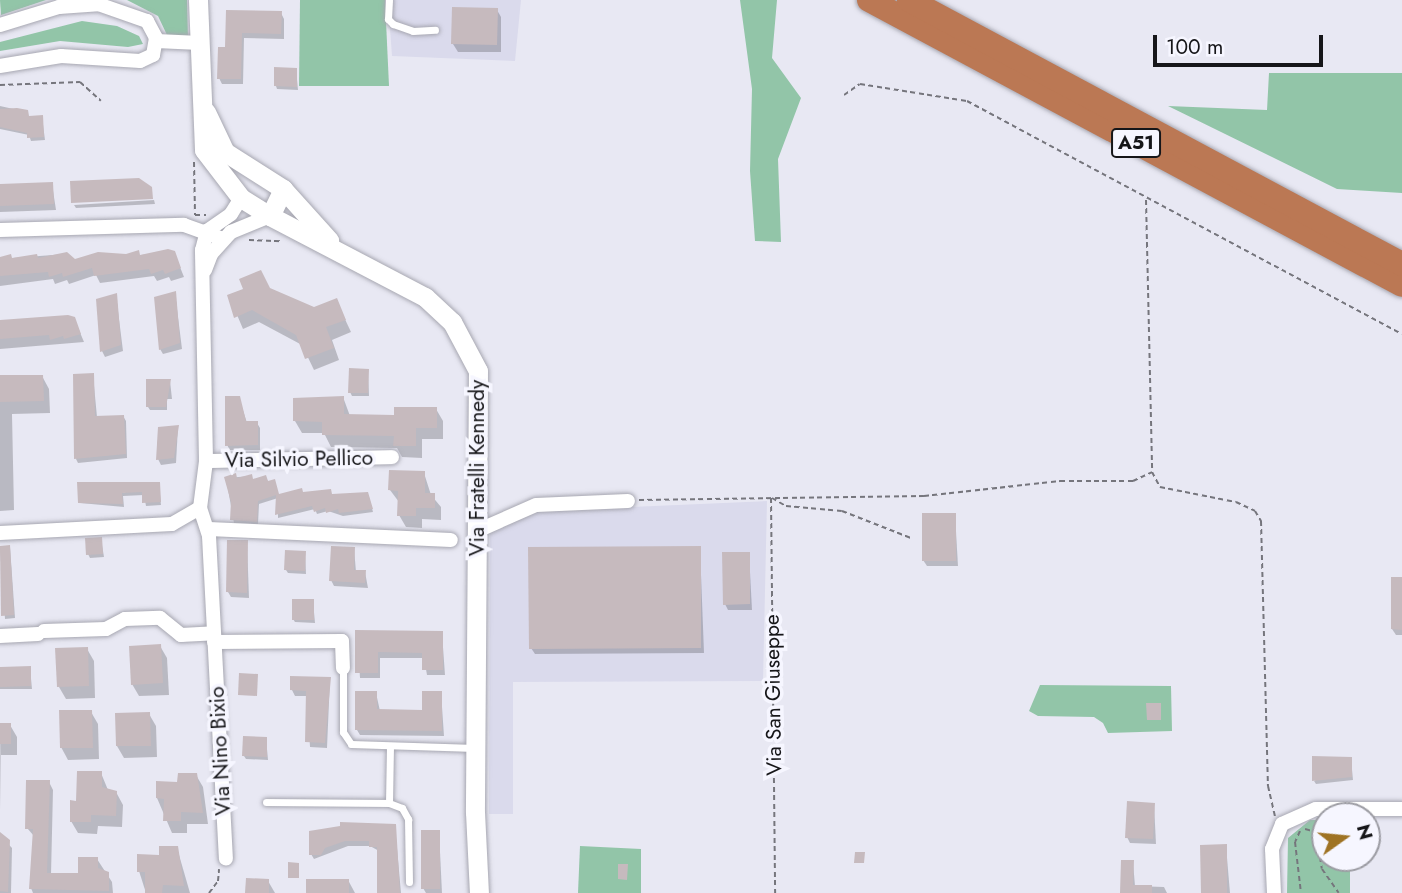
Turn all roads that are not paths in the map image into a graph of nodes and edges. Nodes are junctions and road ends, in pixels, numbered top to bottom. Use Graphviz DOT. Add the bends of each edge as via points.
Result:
graph roads {
  1 [pos="198,0"];
  2 [pos="389,0"];
  3 [pos="869,0"];
  4 [pos="909,0"];
  5 [pos="0,25"];
  6 [pos="435,30"];
  7 [pos="156,41"];
  8 [pos="200,43"];
  9 [pos="0,66"];
  10 [pos="201,90"];
  11 [pos="273,182"];
  12 [pos="241,198"];
  13 [pos="270,216"];
  14 [pos="0,230"];
  15 [pos="207,230"];
  16 [pos="225,230"];
  17 [pos="344,254"];
  18 [pos="1402,264"];
  19 [pos="203,285"];
  20 [pos="1402,285"];
  21 [pos="392,457"];
  22 [pos="206,461"];
  23 [pos="628,500"];
  24 [pos="196,512"];
  25 [pos="209,529"];
  26 [pos="477,531"];
  27 [pos="0,533"];
  28 [pos="451,540"];
  29 [pos="0,636"];
  30 [pos="214,638"];
  31 [pos="343,668"];
  32 [pos="390,746"];
  33 [pos="475,748"];
  34 [pos="266,802"];
  35 [pos="389,803"];
  36 [pos="1402,809"];
  37 [pos="226,859"];
  38 [pos="409,882"];
  39 [pos="477,888"];
  40 [pos="1274,893"];
  1 -- 8 [label="street"];
  2 -- 6 [label="lane" via="388,19 393,24"];
  3 -- 20 [label="highway, A51"];
  4 -- 18 [label="highway, A51"];
  5 -- 7 [label="street" via="59,7 103,5 147,21 155,29"];
  7 -- 8 [label="street"];
  7 -- 9 [label="street" via="153,55 136,62 61,56"];
  8 -- 10 [label="street"];
  10 -- 11 [label="street" via="217,141 234,161"];
  10 -- 12 [label="street" via="204,150"];
  11 -- 12 [label="street, Via Silvio Pellico" via="250,183"];
  11 -- 13 [label="street"];
  11 -- 17 [label="street, Via Fratelli Kennedy"];
  12 -- 13 [label="street"];
  12 -- 16 [label="street, Via Silvio Pellico"];
  13 -- 16 [label="street"];
  13 -- 17 [label="street, Via Fratelli Kennedy"];
  14 -- 15 [label="street" via="184,225"];
  15 -- 16 [label="street"];
  15 -- 19 [label="street, Via Silvio Pellico" via="202,250"];
  16 -- 19 [label="street, Via Silvio Pellico" via="211,254"];
  17 -- 26 [label="street, Via Fratelli Kennedy" via="425,297 452,322 472,353 480,391"];
  19 -- 22 [label="street, Via Silvio Pellico"];
  21 -- 22 [label="street, Via Silvio Pellico"];
  22 -- 24 [label="street, Via Silvio Pellico"];
  23 -- 26 [label="street" via="536,505"];
  24 -- 25 [label="street, Via Nino Bixio"];
  24 -- 27 [label="street" via="172,524"];
  25 -- 28 [label="street"];
  25 -- 30 [label="street, Via Nino Bixio"];
  26 -- 33 [label="street, Via Fratelli Kennedy"];
  29 -- 30 [label="street" via="106,629 125,619 160,618 181,635"];
  30 -- 31 [label="street" via="342,641"];
  30 -- 37 [label="street, Via Nino Bixio"];
  31 -- 32 [label="lane" via="346,739 360,746"];
  32 -- 33 [label="lane"];
  32 -- 35 [label="lane"];
  33 -- 39 [label="street, Via Fratelli Kennedy"];
  34 -- 35 [label="lane"];
  35 -- 38 [label="lane" via="402,808 408,819"];
  36 -- 40 [label="street" via="1317,809 1282,824 1272,849"];
}
